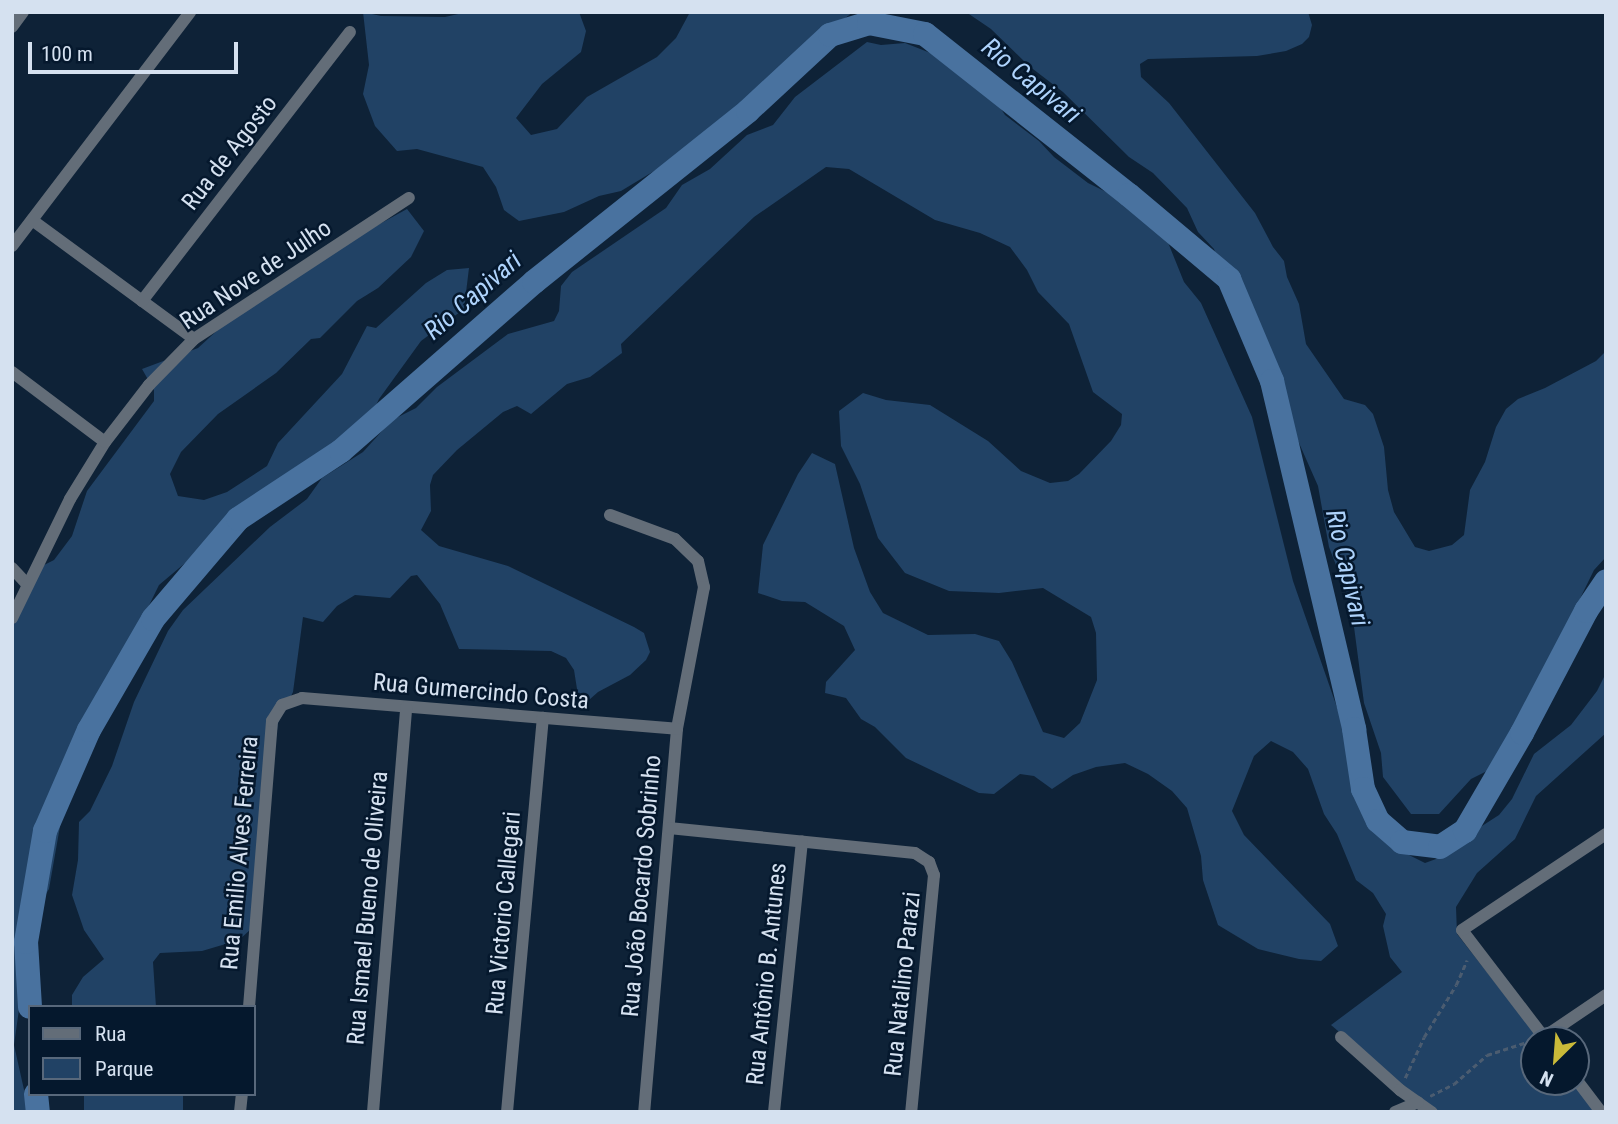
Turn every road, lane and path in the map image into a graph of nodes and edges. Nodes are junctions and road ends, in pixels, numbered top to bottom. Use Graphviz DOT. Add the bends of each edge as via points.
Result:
graph roads {
  1 [pos="23,12"];
  2 [pos="190,12"];
  3 [pos="12,27"];
  4 [pos="350,32"];
  5 [pos="409,198"];
  6 [pos="32,220"];
  7 [pos="12,246"];
  8 [pos="142,301"];
  9 [pos="194,339"];
  10 [pos="12,372"];
  11 [pos="105,442"];
  12 [pos="610,515"];
  13 [pos="12,568"];
  14 [pos="28,585"];
  15 [pos="12,618"];
  16 [pos="282,705"];
  17 [pos="406,707"];
  18 [pos="543,718"];
  19 [pos="677,729"];
  20 [pos="669,828"];
  21 [pos="1606,834"];
  22 [pos="802,841"];
  23 [pos="1474,946"];
  24 [pos="1606,995"];
  25 [pos="248,1005"];
  26 [pos="1536,1026"];
  27 [pos="1562,1026"];
  28 [pos="1341,1038"];
  29 [pos="1520,1045"];
  30 [pos="1400,1090"];
  31 [pos="1589,1096"];
  32 [pos="1418,1102"];
  33 [pos="373,1112"];
  34 [pos="507,1112"];
  35 [pos="644,1112"];
  36 [pos="774,1112"];
  37 [pos="911,1112"];
  38 [pos="1395,1112"];
  39 [pos="1432,1112"];
  40 [pos="1601,1112"];
  1 -- 3 [label="street"];
  2 -- 6 [label="street"];
  4 -- 8 [label="street, Rua de Agosto"];
  5 -- 9 [label="street, Rua Nove de Julho"];
  6 -- 7 [label="street"];
  6 -- 8 [label="street"];
  8 -- 9 [label="street"];
  9 -- 11 [label="street, Rua Nove de Julho" via="149,385"];
  10 -- 11 [label="street"];
  11 -- 14 [label="street, Rua Nove de Julho" via="70,499"];
  12 -- 19 [label="street, Rua João Bocardo Sobrinho" via="675,538 698,561 704,587"];
  13 -- 14 [label="street"];
  14 -- 15 [label="street, Rua Nove de Julho"];
  16 -- 17 [label="street, Rua Gumercindo Costa" via="302,698"];
  16 -- 25 [label="street, Rua Emilio Alves Ferreira" via="272,721"];
  17 -- 18 [label="street, Rua Gumercindo Costa"];
  17 -- 33 [label="street, Rua Ismael Bueno de Oliveira"];
  18 -- 19 [label="street, Rua Gumercindo Costa"];
  18 -- 34 [label="street, Rua Victorio Callegari"];
  19 -- 20 [label="street, Rua João Bocardo Sobrinho"];
  20 -- 22 [label="street"];
  20 -- 35 [label="street, Rua João Bocardo Sobrinho"];
  21 -- 23 [label="street" via="1462,930"];
  22 -- 36 [label="street, Rua Antônio B. Antunes"];
  22 -- 37 [label="street, Rua Natalino Parazi" via="915,853 929,862 934,875"];
  23 -- 26 [label="street"];
  23 -- 30 [label="path"];
  24 -- 27 [label="street"];
  28 -- 30 [label="street"];
  29 -- 32 [label="path" via="1488,1055 1454,1084"];
  30 -- 32 [label="street"];
  31 -- 40 [label="street"];
  32 -- 38 [label="street"];
  32 -- 39 [label="street"];
}
